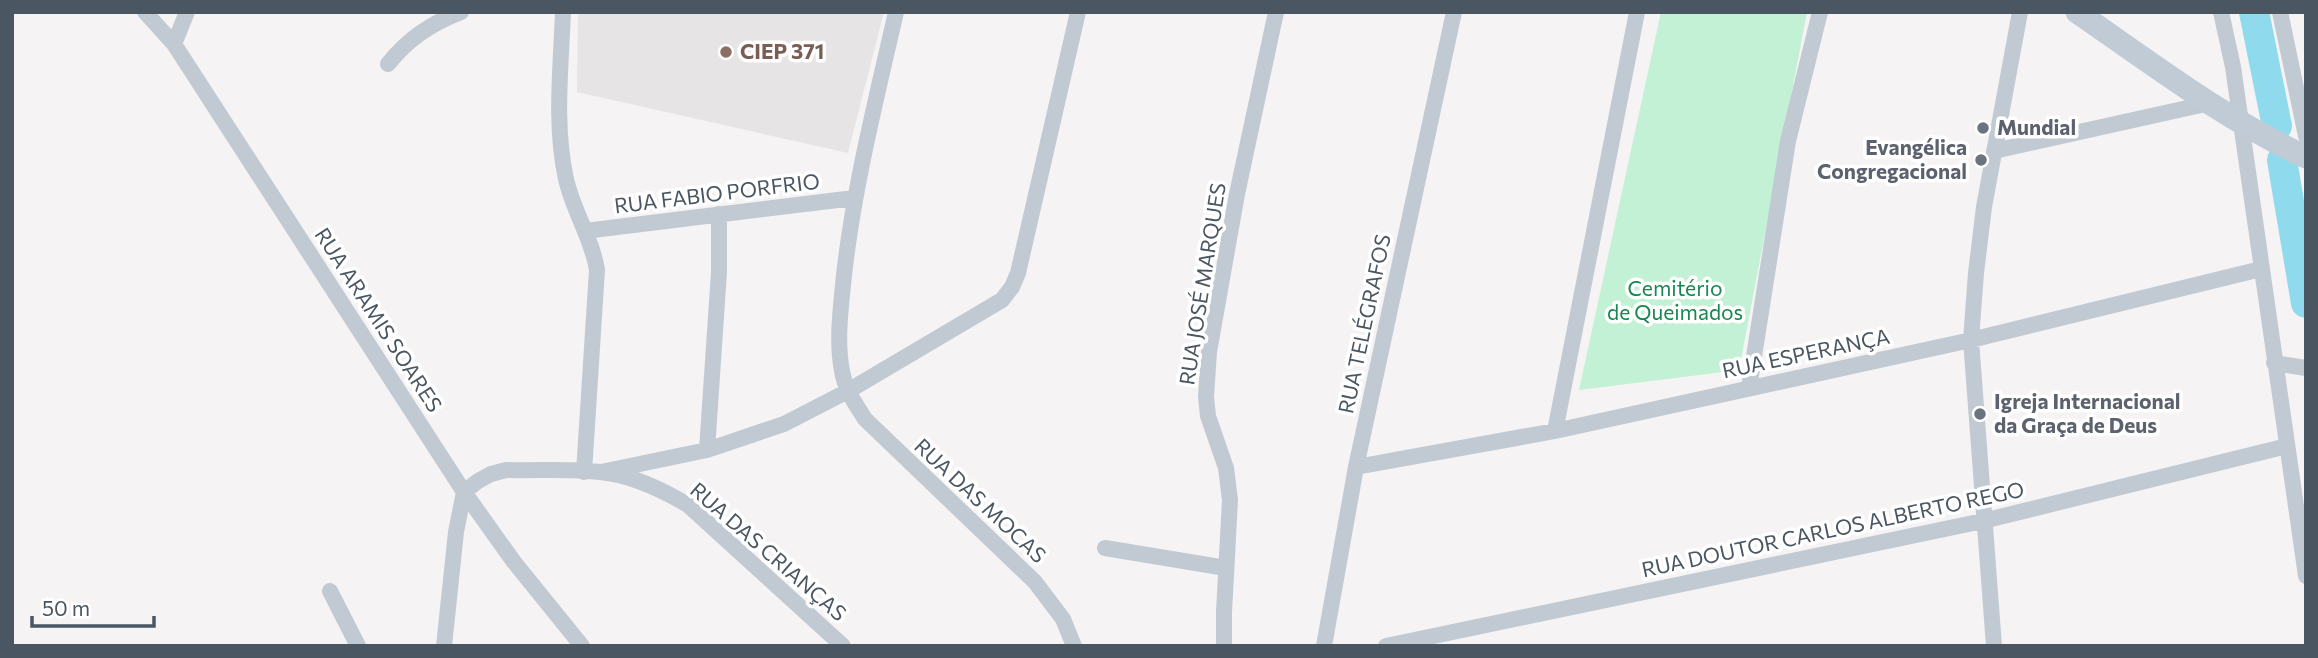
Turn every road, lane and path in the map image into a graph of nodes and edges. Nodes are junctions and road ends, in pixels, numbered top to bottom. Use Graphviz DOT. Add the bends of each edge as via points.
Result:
graph roads {
  1 [pos="145,12"];
  2 [pos="187,12"];
  3 [pos="461,12"];
  4 [pos="563,12"];
  5 [pos="896,12"];
  6 [pos="1079,12"];
  7 [pos="1276,12"];
  8 [pos="1454,12"];
  9 [pos="1637,12"];
  10 [pos="1820,12"];
  11 [pos="2020,12"];
  12 [pos="2077,12"];
  13 [pos="2221,12"];
  14 [pos="2280,12"];
  15 [pos="174,44"];
  16 [pos="388,64"];
  17 [pos="2210,103"];
  18 [pos="2250,128"];
  19 [pos="2303,149"];
  20 [pos="1994,151"];
  21 [pos="854,198"];
  22 [pos="719,214"];
  23 [pos="584,231"];
  24 [pos="2261,269"];
  25 [pos="1972,340"];
  26 [pos="2282,364"];
  27 [pos="2306,368"];
  28 [pos="1749,388"];
  29 [pos="848,391"];
  30 [pos="1555,431"];
  31 [pos="2287,446"];
  32 [pos="707,450"];
  33 [pos="1356,467"];
  34 [pos="601,471"];
  35 [pos="584,472"];
  36 [pos="464,492"];
  37 [pos="1983,521"];
  38 [pos="1105,548"];
  39 [pos="1226,568"];
  40 [pos="2306,576"];
  41 [pos="330,591"];
  42 [pos="358,646"];
  43 [pos="444,646"];
  44 [pos="582,646"];
  45 [pos="843,646"];
  46 [pos="1074,646"];
  47 [pos="1224,646"];
  48 [pos="1324,646"];
  49 [pos="1386,646"];
  50 [pos="1994,646"];
  1 -- 15 [label="street, RUA ARAMIS SOARES"];
  2 -- 15 [label="street"];
  3 -- 16 [label="street" via="429,26"];
  4 -- 23 [label="street" via="562,161"];
  5 -- 21 [label="street, RUA DAS MOCAS"];
  6 -- 29 [label="street" via="1012,288 983,313"];
  7 -- 39 [label="street, RUA JOSÉ MARQUES" via="1209,352 1208,416 1229,482"];
  8 -- 33 [label="street, RUA TELÉGRAFOS"];
  9 -- 30 [label="street"];
  10 -- 28 [label="street" via="1788,141"];
  11 -- 20 [label="street"];
  12 -- 17 [label="main road"];
  13 -- 18 [label="street"];
  14 -- 19 [label="street"];
  15 -- 36 [label="street, RUA ARAMIS SOARES"];
  17 -- 18 [label="main road"];
  17 -- 20 [label="street"];
  18 -- 19 [label="main road"];
  18 -- 24 [label="street"];
  20 -- 25 [label="street" via="1976,273"];
  21 -- 22 [label="street, RUA FABIO PORFRIO"];
  21 -- 29 [label="street, RUA DAS MOCAS" via="839,348"];
  22 -- 23 [label="street, RUA FABIO PORFRIO"];
  22 -- 32 [label="street"];
  23 -- 35 [label="street" via="597,270"];
  24 -- 25 [label="street, RUA ESPERANÇA"];
  24 -- 26 [label="street"];
  25 -- 28 [label="street, RUA ESPERANÇA"];
  25 -- 37 [label="street"];
  26 -- 27 [label="street"];
  26 -- 31 [label="street"];
  28 -- 30 [label="street, RUA ESPERANÇA"];
  29 -- 32 [label="street" via="784,424"];
  29 -- 46 [label="street, RUA DAS MOCAS" via="865,419 888,443 1035,582 1063,619"];
  30 -- 33 [label="street, RUA ESPERANÇA"];
  31 -- 37 [label="street, RUA DOUTOR CARLOS ALBERTO REGO"];
  31 -- 40 [label="street"];
  32 -- 34 [label="street"];
  33 -- 48 [label="street, RUA TELÉGRAFOS"];
  34 -- 35 [label="street, RUA DAS CRIANÇAS"];
  34 -- 45 [label="street, RUA DAS CRIANÇAS" via="648,483 688,505"];
  35 -- 36 [label="street, RUA DAS CRIANÇAS" via="506,470"];
  36 -- 43 [label="street"];
  36 -- 44 [label="street, RUA ARAMIS SOARES"];
  37 -- 49 [label="street, RUA DOUTOR CARLOS ALBERTO REGO"];
  37 -- 50 [label="street"];
  38 -- 39 [label="street"];
  39 -- 47 [label="street, RUA JOSÉ MARQUES"];
  41 -- 42 [label="street"];
}
